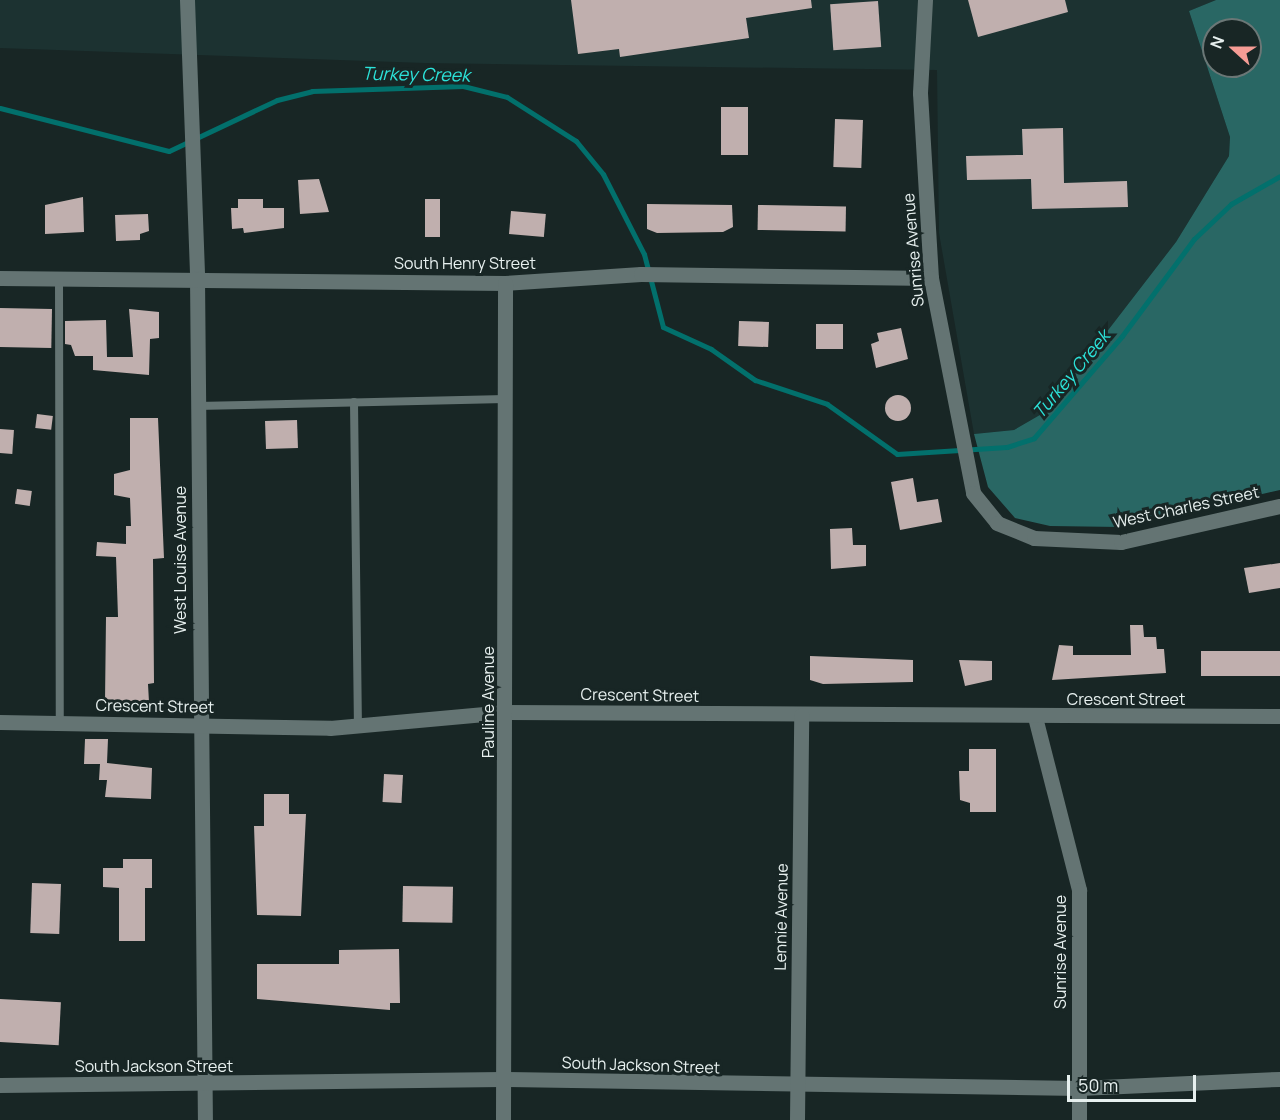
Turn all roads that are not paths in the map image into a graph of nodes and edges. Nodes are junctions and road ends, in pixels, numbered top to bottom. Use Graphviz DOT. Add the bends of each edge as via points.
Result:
graph roads {
  1 [pos="188,0"];
  2 [pos="925,0"];
  3 [pos="0,278"];
  4 [pos="60,278"];
  5 [pos="196,278"];
  6 [pos="931,278"];
  7 [pos="505,283"];
  8 [pos="505,399"];
  9 [pos="354,402"];
  10 [pos="197,406"];
  11 [pos="973,493"];
  12 [pos="1280,506"];
  13 [pos="506,712"];
  14 [pos="801,715"];
  15 [pos="1280,716"];
  16 [pos="1035,717"];
  17 [pos="0,722"];
  18 [pos="60,723"];
  19 [pos="200,725"];
  20 [pos="358,726"];
  21 [pos="502,1079"];
  22 [pos="1280,1079"];
  23 [pos="0,1085"];
  24 [pos="205,1085"];
  25 [pos="797,1088"];
  26 [pos="1079,1088"];
  27 [pos="205,1120"];
  28 [pos="503,1120"];
  29 [pos="797,1120"];
  30 [pos="1079,1120"];
  1 -- 5 [label="street, West Louise Avenue"];
  2 -- 6 [label="street, Sunrise Avenue" via="920,93"];
  3 -- 4 [label="street, South Henry Street"];
  4 -- 5 [label="street, South Henry Street"];
  4 -- 18 [label="lane"];
  5 -- 7 [label="street, South Henry Street"];
  5 -- 10 [label="street, West Louise Avenue"];
  6 -- 7 [label="street, South Henry Street" via="641,274"];
  6 -- 11 [label="street, Sunrise Avenue"];
  7 -- 8 [label="street, Pauline Avenue"];
  8 -- 9 [label="lane"];
  8 -- 13 [label="street, Pauline Avenue"];
  9 -- 10 [label="lane"];
  9 -- 20 [label="lane"];
  10 -- 19 [label="street, West Louise Avenue"];
  11 -- 12 [label="street, West Charles Street" via="998,523 1034,538 1110,542"];
  13 -- 14 [label="street, Crescent Street"];
  13 -- 20 [label="street, Crescent Street"];
  13 -- 21 [label="street, Pauline Avenue"];
  14 -- 16 [label="street, Crescent Street"];
  14 -- 25 [label="street, Lennie Avenue"];
  15 -- 16 [label="street, Crescent Street"];
  16 -- 26 [label="street, Sunrise Avenue" via="1079,890"];
  17 -- 18 [label="street, Crescent Street"];
  18 -- 19 [label="street, Crescent Street"];
  19 -- 20 [label="street, Crescent Street"];
  19 -- 24 [label="street, West Louise Avenue"];
  21 -- 24 [label="street, South Jackson Street"];
  21 -- 25 [label="street, South Jackson Street"];
  21 -- 28 [label="street, Pauline Avenue"];
  22 -- 26 [label="street, South Jackson Street"];
  23 -- 24 [label="street, South Jackson Street"];
  24 -- 27 [label="street, West Louise Avenue"];
  25 -- 26 [label="street, South Jackson Street"];
  25 -- 29 [label="street, Lennie Avenue"];
  26 -- 30 [label="street, Sunrise Avenue"];
}
